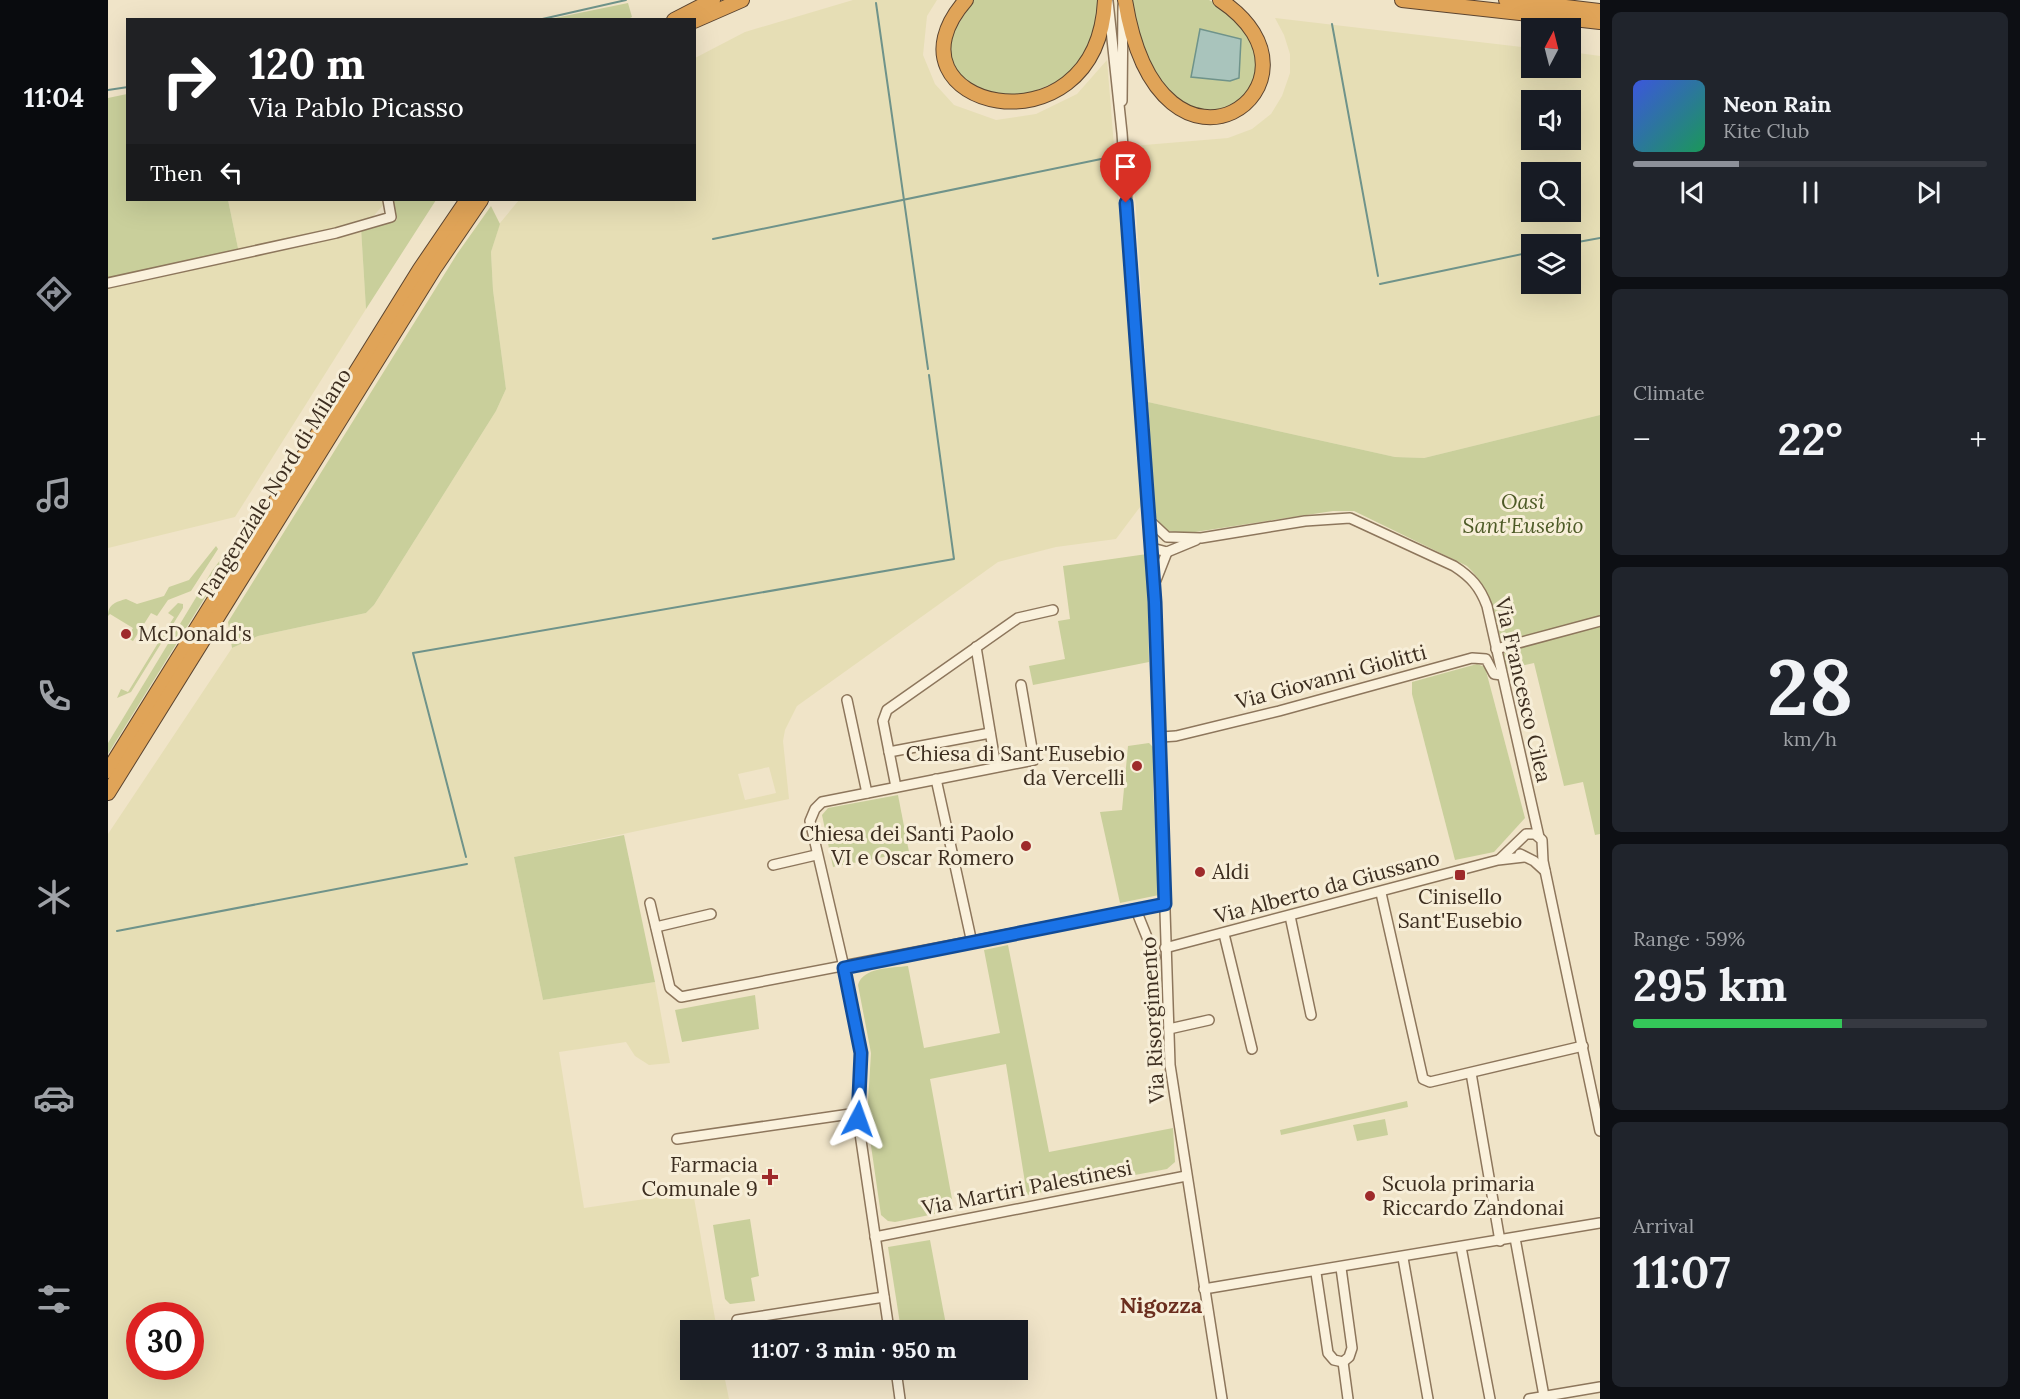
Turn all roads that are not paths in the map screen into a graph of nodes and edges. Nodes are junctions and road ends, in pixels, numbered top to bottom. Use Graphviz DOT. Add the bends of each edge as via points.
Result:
graph roads {
  1 [pos="713,0"];
  2 [pos="742,0"];
  3 [pos="966,0"];
  4 [pos="1106,0"];
  5 [pos="1124,0"];
  6 [pos="1220,0"];
  7 [pos="1402,0"];
  8 [pos="1506,0"];
  9 [pos="1551,0"];
  10 [pos="1599,14"];
  11 [pos="678,18"];
  12 [pos="696,20"];
  13 [pos="1122,133"];
  14 [pos="388,201"];
  15 [pos="465,201"];
  16 [pos="480,201"];
  17 [pos="108,283"];
  18 [pos="1150,521"];
  19 [pos="1167,537"];
  20 [pos="1201,538"];
  21 [pos="1152,546"];
  22 [pos="1167,552"];
  23 [pos="1154,591"];
  24 [pos="1053,610"];
  25 [pos="1600,621"];
  26 [pos="976,647"];
  27 [pos="1496,649"];
  28 [pos="1502,675"];
  29 [pos="1021,685"];
  30 [pos="846,700"];
  31 [pos="990,733"];
  32 [pos="1161,737"];
  33 [pos="889,752"];
  34 [pos="996,767"];
  35 [pos="108,771"];
  36 [pos="936,779"];
  37 [pos="896,787"];
  38 [pos="108,793"];
  39 [pos="867,793"];
  40 [pos="1533,812"];
  41 [pos="1526,834"];
  42 [pos="1539,837"];
  43 [pos="1518,843"];
  44 [pos="1542,851"];
  45 [pos="816,855"];
  46 [pos="1527,858"];
  47 [pos="1498,860"];
  48 [pos="773,865"];
  49 [pos="1547,875"];
  50 [pos="1381,893"];
  51 [pos="650,903"];
  52 [pos="1165,904"];
  53 [pos="1136,910"];
  54 [pos="711,914"];
  55 [pos="1290,916"];
  56 [pos="656,927"];
  57 [pos="1224,934"];
  58 [pos="972,943"];
  59 [pos="1166,948"];
  60 [pos="1155,957"];
  61 [pos="844,968"];
  62 [pos="1311,1015"];
  63 [pos="1209,1020"];
  64 [pos="1169,1029"];
  65 [pos="1583,1046"];
  66 [pos="1252,1049"];
  67 [pos="1471,1073"];
  68 [pos="857,1113"];
  69 [pos="1600,1131"];
  70 [pos="677,1139"];
  71 [pos="1186,1176"];
  72 [pos="1600,1223"];
  73 [pos="875,1237"];
  74 [pos="1515,1238"];
  75 [pos="1500,1240"];
  76 [pos="1461,1247"];
  77 [pos="1403,1257"];
  78 [pos="1341,1268"];
  79 [pos="1316,1273"];
  80 [pos="1204,1289"];
  81 [pos="884,1297"];
  82 [pos="737,1320"];
  83 [pos="887,1320"];
  84 [pos="1343,1362"];
  85 [pos="897,1380"];
  86 [pos="1600,1386"];
  87 [pos="1544,1396"];
  88 [pos="1556,1397"];
  89 [pos="900,1399"];
  90 [pos="1222,1399"];
  91 [pos="1348,1399"];
  92 [pos="1428,1399"];
  93 [pos="1490,1399"];
  94 [pos="1529,1399"];
  1 -- 11 [label="highway"];
  2 -- 12 [label="highway"];
  3 -- 4 [label="highway" via="947,30 943,52 946,63 966,91 988,100 1012,103 1049,94 1080,71 1100,35"];
  4 -- 13 [label="street, Via Risorgimento"];
  5 -- 6 [label="highway" via="1136,47 1155,86 1189,114 1211,117 1226,115 1246,103 1258,87 1264,66 1251,29"];
  5 -- 13 [label="street, Via Risorgimento"];
  7 -- 10 [label="highway"];
  8 -- 10 [label="highway"];
  9 -- 10 [label="highway"];
  13 -- 18 [label="street, Via Risorgimento"];
  14 -- 17 [label="street" via="391,217 336,233"];
  15 -- 35 [label="highway, Tangenziale Nord di Milano"];
  16 -- 38 [label="highway, Tangenziale Nord di Milano" via="434,269"];
  18 -- 19 [label="street"];
  18 -- 21 [label="street, Via Risorgimento"];
  19 -- 20 [label="street, Via Francesco Cilea"];
  19 -- 21 [label="street, Via Francesco Cilea"];
  20 -- 22 [label="street, Via Francesco Cilea"];
  20 -- 27 [label="street, Via Francesco Cilea" via="1324,519 1358,520 1470,577 1483,594"];
  21 -- 22 [label="street"];
  21 -- 23 [label="street, Via Risorgimento"];
  22 -- 23 [label="street"];
  23 -- 32 [label="street, Via Risorgimento"];
  24 -- 26 [label="street" via="1022,615"];
  25 -- 27 [label="street"];
  26 -- 31 [label="street"];
  26 -- 33 [label="street" via="884,714"];
  27 -- 28 [label="street, Via Francesco Cilea"];
  28 -- 32 [label="street, Via Giovanni Giolitti" via="1494,674 1490,663 1478,657 1278,711"];
  28 -- 40 [label="street, Via Francesco Cilea"];
  29 -- 34 [label="street" via="1034,760"];
  30 -- 39 [label="street"];
  31 -- 33 [label="street"];
  31 -- 34 [label="street"];
  32 -- 52 [label="street, Via Risorgimento"];
  33 -- 37 [label="street"];
  34 -- 36 [label="street"];
  36 -- 37 [label="street"];
  36 -- 58 [label="street"];
  37 -- 39 [label="street"];
  39 -- 45 [label="street" via="822,802 815,809 810,826"];
  40 -- 41 [label="street, Via Francesco Cilea"];
  40 -- 42 [label="street, Via Francesco Cilea"];
  41 -- 42 [label="street"];
  41 -- 43 [label="street"];
  42 -- 44 [label="street"];
  43 -- 46 [label="street" via="1520,854"];
  43 -- 47 [label="street, Via Alberto da Giussano"];
  44 -- 46 [label="street" via="1538,857"];
  44 -- 49 [label="street"];
  45 -- 48 [label="street"];
  45 -- 61 [label="street"];
  46 -- 47 [label="street, Via Alberto da Giussano"];
  46 -- 49 [label="street"];
  47 -- 50 [label="street, Via Alberto da Giussano"];
  49 -- 65 [label="street"];
  50 -- 55 [label="street, Via Alberto da Giussano"];
  50 -- 67 [label="street" via="1421,1076 1430,1082"];
  51 -- 56 [label="street"];
  52 -- 53 [label="street"];
  52 -- 59 [label="street, Via Risorgimento"];
  53 -- 58 [label="street"];
  53 -- 60 [label="street"];
  54 -- 56 [label="street"];
  55 -- 57 [label="street, Via Alberto da Giussano"];
  55 -- 62 [label="street"];
  56 -- 61 [label="street" via="670,988 681,997"];
  57 -- 59 [label="street, Via Alberto da Giussano"];
  57 -- 66 [label="street"];
  58 -- 61 [label="street"];
  59 -- 64 [label="street, Via Risorgimento"];
  61 -- 68 [label="street" via="861,1053"];
  63 -- 64 [label="street"];
  64 -- 71 [label="street, Via Risorgimento" via="1172,1085"];
  65 -- 67 [label="street"];
  65 -- 69 [label="street"];
  67 -- 75 [label="street"];
  68 -- 70 [label="street"];
  68 -- 73 [label="street"];
  71 -- 73 [label="street, Via Martiri Palestinesi"];
  71 -- 80 [label="street, Via Risorgimento"];
  72 -- 74 [label="street"];
  73 -- 81 [label="street"];
  74 -- 75 [label="street"];
  74 -- 87 [label="street"];
  75 -- 76 [label="street"];
  76 -- 77 [label="street"];
  76 -- 93 [label="street"];
  77 -- 78 [label="street"];
  77 -- 92 [label="street"];
  78 -- 79 [label="street"];
  78 -- 84 [label="street" via="1352,1348"];
  79 -- 80 [label="street"];
  79 -- 84 [label="street" via="1328,1353"];
  80 -- 90 [label="street, Via Risorgimento"];
  81 -- 82 [label="street"];
  81 -- 83 [label="street"];
  84 -- 91 [label="street"];
  85 -- 89 [label="street"];
  86 -- 88 [label="street"];
  87 -- 88 [label="street"];
  87 -- 94 [label="street"];
}
